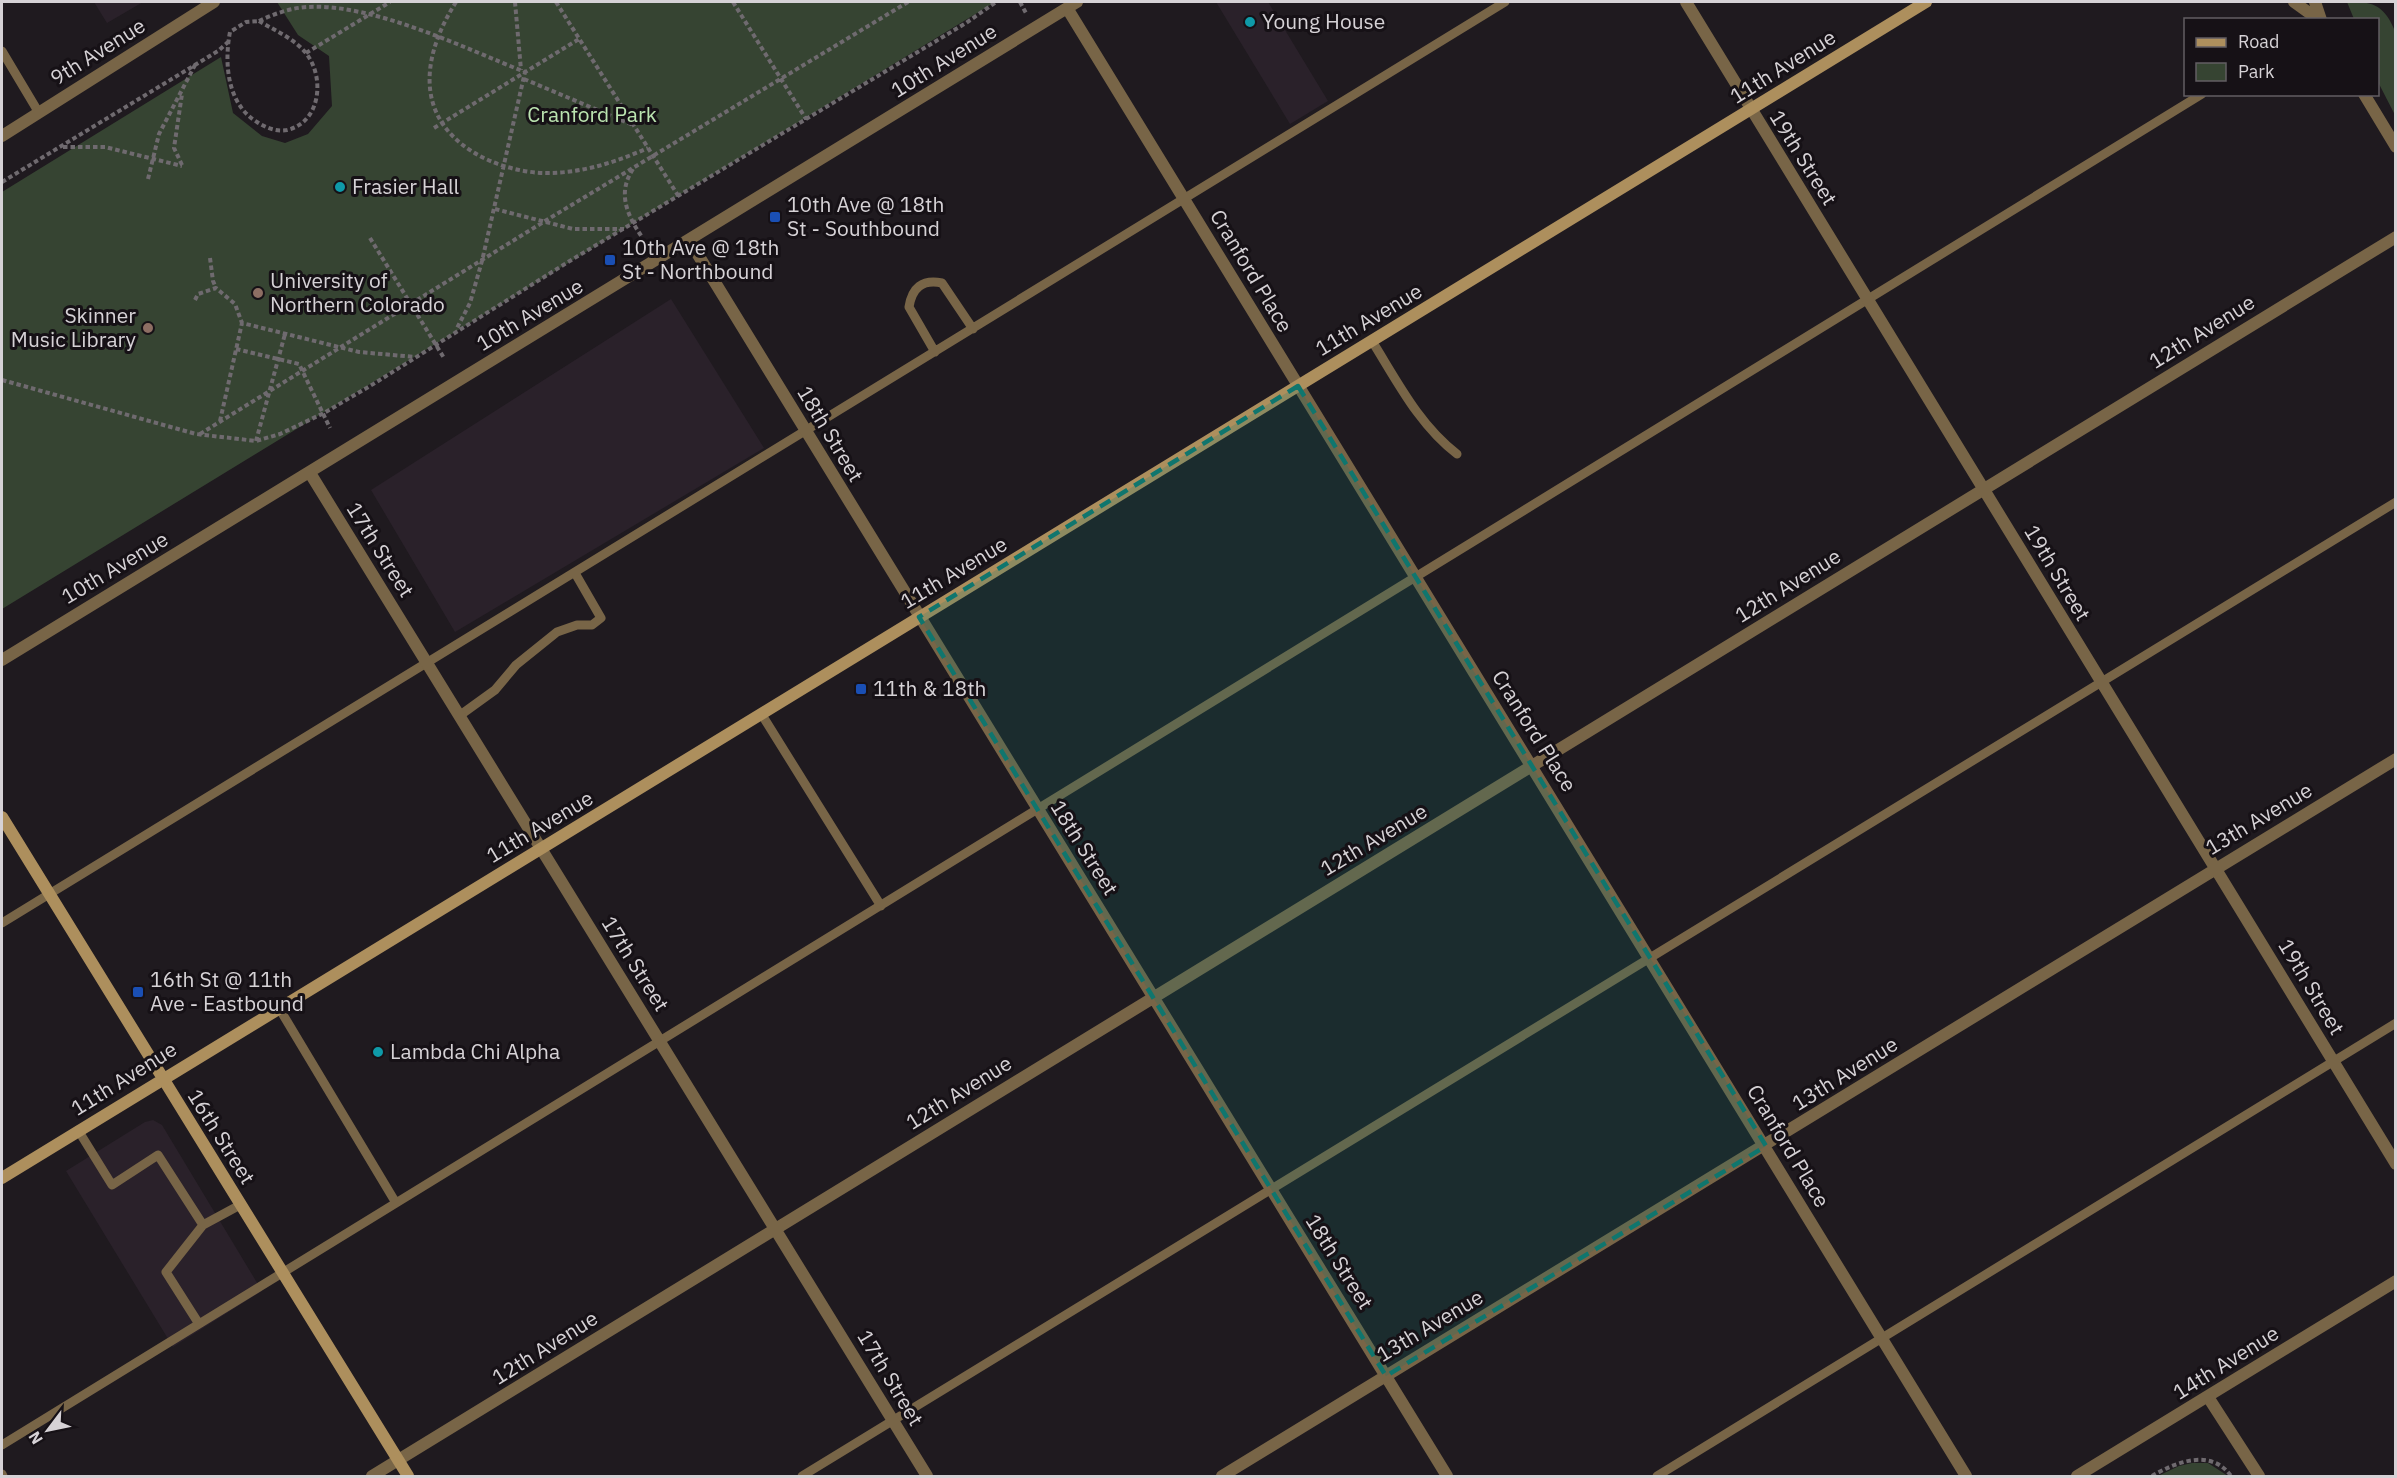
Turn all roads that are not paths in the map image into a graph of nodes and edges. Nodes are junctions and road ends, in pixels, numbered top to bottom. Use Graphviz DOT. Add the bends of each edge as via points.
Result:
graph roads {
  1 [pos="214,2"];
  2 [pos="1505,2"];
  3 [pos="1686,2"];
  4 [pos="2294,2"];
  5 [pos="2314,2"];
  6 [pos="2322,2"];
  7 [pos="1921,3"];
  8 [pos="1072,5"];
  9 [pos="2317,18"];
  10 [pos="2319,18"];
  11 [pos="2320,18"];
  12 [pos="2,51"];
  13 [pos="2199,96"];
  14 [pos="2365,96"];
  15 [pos="1750,110"];
  16 [pos="39,113"];
  17 [pos="2,136"];
  18 [pos="2396,147"];
  19 [pos="1184,200"];
  20 [pos="2396,237"];
  21 [pos="689,240"];
  22 [pos="1867,300"];
  23 [pos="973,329"];
  24 [pos="1372,341"];
  25 [pos="935,352"];
  26 [pos="1298,386"];
  27 [pos="805,431"];
  28 [pos="1457,454"];
  29 [pos="310,473"];
  30 [pos="1984,489"];
  31 [pos="2396,502"];
  32 [pos="575,573"];
  33 [pos="1417,579"];
  34 [pos="919,617"];
  35 [pos="2,660"];
  36 [pos="426,662"];
  37 [pos="2101,682"];
  38 [pos="762,715"];
  39 [pos="459,716"];
  40 [pos="2396,759"];
  41 [pos="1532,766"];
  42 [pos="1038,810"];
  43 [pos="2,817"];
  44 [pos="541,850"];
  45 [pos="2216,869"];
  46 [pos="49,894"];
  47 [pos="881,906"];
  48 [pos="2,923"];
  49 [pos="1650,957"];
  50 [pos="1153,997"];
  51 [pos="279,1008"];
  52 [pos="2396,1023"];
  53 [pos="660,1042"];
  54 [pos="2333,1062"];
  55 [pos="162,1078"];
  56 [pos="78,1130"];
  57 [pos="1766,1146"];
  58 [pos="2396,1164"];
  59 [pos="2,1178"];
  60 [pos="1271,1189"];
  61 [pos="396,1203"];
  62 [pos="240,1205"];
  63 [pos="203,1225"];
  64 [pos="776,1229"];
  65 [pos="282,1272"];
  66 [pos="2396,1281"];
  67 [pos="199,1324"];
  68 [pos="1882,1339"];
  69 [pos="1386,1376"];
  70 [pos="2208,1397"];
  71 [pos="893,1421"];
  72 [pos="2,1445"];
  73 [pos="398,1460"];
  74 [pos="372,1476"];
  75 [pos="408,1476"];
  76 [pos="802,1476"];
  77 [pos="927,1476"];
  78 [pos="1222,1476"];
  79 [pos="1447,1476"];
  80 [pos="1657,1476"];
  81 [pos="1965,1476"];
  82 [pos="2077,1476"];
  83 [pos="2259,1476"];
  1 -- 16 [label="street, 9th Avenue"];
  2 -- 19 [label="lane"];
  3 -- 15 [label="street, 19th Street"];
  4 -- 9 [label="street"];
  5 -- 10 [label="street"];
  6 -- 11 [label="street"];
  7 -- 15 [label="main road, 11th Avenue"];
  8 -- 19 [label="street, Cranford Place"];
  8 -- 21 [label="street, 10th Avenue"];
  12 -- 16 [label="lane"];
  13 -- 22 [label="lane"];
  14 -- 18 [label="street"];
  15 -- 22 [label="street, 19th Street"];
  15 -- 24 [label="main road, 11th Avenue"];
  16 -- 17 [label="street, 9th Avenue"];
  19 -- 23 [label="lane"];
  19 -- 26 [label="street, Cranford Place"];
  20 -- 30 [label="street, 12th Avenue"];
  21 -- 27 [label="street, 18th Street"];
  21 -- 29 [label="street, 10th Avenue"];
  22 -- 30 [label="street, 19th Street"];
  22 -- 33 [label="lane"];
  23 -- 25 [label="lane"];
  23 -- 25 [label="lane" via="942,284 921,284 911,293 909,307"];
  24 -- 26 [label="main road, 11th Avenue"];
  24 -- 28 [label="lane" via="1425,425"];
  25 -- 27 [label="lane"];
  26 -- 33 [label="street, Cranford Place"];
  26 -- 34 [label="main road, 11th Avenue"];
  27 -- 32 [label="lane"];
  27 -- 34 [label="street, 18th Street"];
  29 -- 35 [label="street, 10th Avenue"];
  29 -- 36 [label="street, 17th Street"];
  30 -- 37 [label="street, 19th Street"];
  30 -- 41 [label="street, 12th Avenue"];
  31 -- 37 [label="lane"];
  32 -- 36 [label="lane"];
  32 -- 39 [label="lane" via="601,618 592,625 557,632 516,665 495,690"];
  33 -- 41 [label="street, Cranford Place"];
  33 -- 42 [label="lane"];
  34 -- 38 [label="main road, 11th Avenue"];
  34 -- 42 [label="street, 18th Street"];
  36 -- 39 [label="street, 17th Street"];
  36 -- 46 [label="lane"];
  37 -- 45 [label="street, 19th Street"];
  37 -- 49 [label="lane"];
  38 -- 44 [label="main road, 11th Avenue"];
  38 -- 47 [label="lane"];
  39 -- 44 [label="street, 17th Street"];
  40 -- 45 [label="street, 13th Avenue"];
  41 -- 49 [label="street, Cranford Place"];
  41 -- 50 [label="street, 12th Avenue"];
  42 -- 47 [label="lane"];
  42 -- 50 [label="street, 18th Street"];
  43 -- 46 [label="main road, 16th Street"];
  44 -- 51 [label="main road, 11th Avenue"];
  44 -- 53 [label="street, 17th Street"];
  45 -- 54 [label="street, 19th Street"];
  45 -- 57 [label="street, 13th Avenue"];
  46 -- 48 [label="lane"];
  46 -- 55 [label="main road, 16th Street"];
  47 -- 53 [label="lane"];
  49 -- 57 [label="street, Cranford Place"];
  49 -- 60 [label="lane"];
  50 -- 60 [label="street, 18th Street"];
  50 -- 64 [label="street, 12th Avenue"];
  51 -- 55 [label="main road, 11th Avenue"];
  51 -- 61 [label="lane"];
  52 -- 54 [label="lane"];
  53 -- 61 [label="lane"];
  53 -- 64 [label="street, 17th Street"];
  54 -- 58 [label="street, 19th Street"];
  54 -- 68 [label="lane"];
  55 -- 56 [label="main road, 11th Avenue"];
  55 -- 62 [label="main road, 16th Street"];
  56 -- 59 [label="main road, 11th Avenue"];
  56 -- 63 [label="lane" via="112,1185 158,1155"];
  57 -- 68 [label="street, Cranford Place"];
  57 -- 69 [label="street, 13th Avenue"];
  60 -- 69 [label="street, 18th Street"];
  60 -- 71 [label="lane"];
  61 -- 65 [label="lane"];
  62 -- 63 [label="lane"];
  62 -- 65 [label="main road, 16th Street"];
  63 -- 67 [label="lane" via="166,1272"];
  64 -- 71 [label="street, 17th Street"];
  64 -- 73 [label="street, 12th Avenue"];
  65 -- 67 [label="lane"];
  65 -- 73 [label="main road, 16th Street"];
  66 -- 70 [label="street, 14th Avenue"];
  67 -- 72 [label="lane"];
  68 -- 80 [label="lane"];
  68 -- 81 [label="street, Cranford Place"];
  69 -- 78 [label="street, 13th Avenue"];
  69 -- 79 [label="street, 18th Street"];
  70 -- 82 [label="street, 14th Avenue"];
  70 -- 83 [label="street"];
  71 -- 76 [label="lane"];
  71 -- 77 [label="street, 17th Street"];
  73 -- 74 [label="street, 12th Avenue"];
  73 -- 75 [label="main road, 16th Street"];
}
